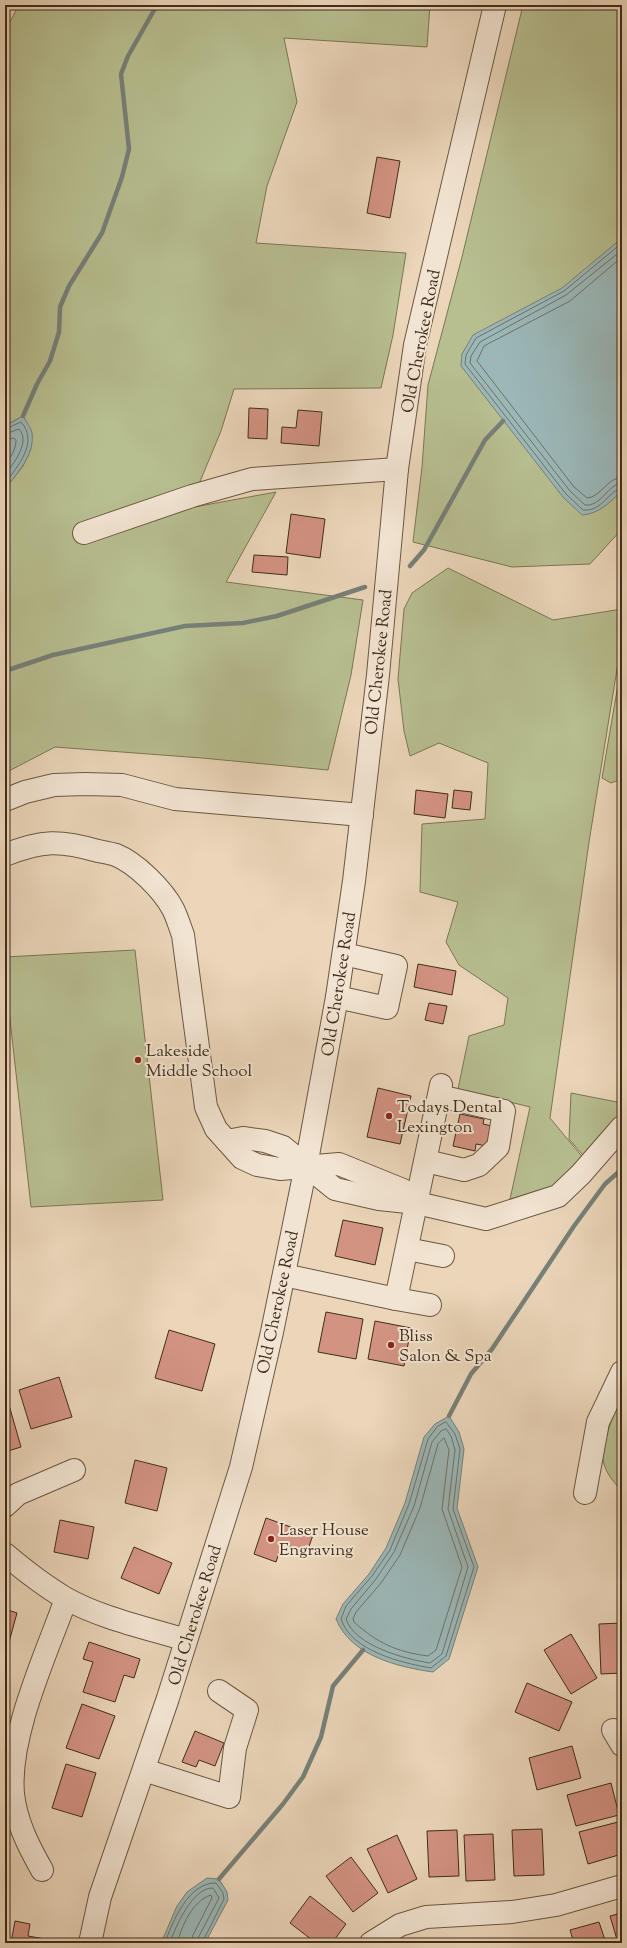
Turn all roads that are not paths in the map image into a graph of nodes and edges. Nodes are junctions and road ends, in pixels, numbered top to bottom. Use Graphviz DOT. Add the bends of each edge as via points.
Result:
graph roads {
  1 [pos="496,5"];
  2 [pos="397,469"];
  3 [pos="84,533"];
  4 [pos="5,800"];
  5 [pos="362,815"];
  6 [pos="5,854"];
  7 [pos="344,954"];
  8 [pos="337,997"];
  9 [pos="622,1127"];
  10 [pos="426,1161"];
  11 [pos="306,1166"];
  12 [pos="417,1203"];
  13 [pos="407,1248"];
  14 [pos="443,1256"];
  15 [pos="284,1275"];
  16 [pos="396,1299"];
  17 [pos="430,1305"];
  18 [pos="622,1372"];
  19 [pos="74,1470"];
  20 [pos="585,1493"];
  21 [pos="5,1506"];
  22 [pos="5,1554"];
  23 [pos="66,1599"];
  24 [pos="186,1640"];
  25 [pos="219,1691"];
  26 [pos="144,1770"];
  27 [pos="42,1870"];
  28 [pos="622,1886"];
  29 [pos="90,1943"];
  30 [pos="371,1943"];
  1 -- 2 [label="street, Old Cherokee Road" via="415,345"];
  2 -- 3 [label="street" via="252,479 192,496"];
  2 -- 5 [label="street, Old Cherokee Road"];
  4 -- 5 [label="street" via="54,785 122,785 175,798"];
  5 -- 7 [label="street, Old Cherokee Road"];
  6 -- 11 [label="street" via="40,843 62,842 82,845 116,855 156,886 173,910 183,935 206,1107 216,1129 242,1158 257,1165 280,1169"];
  7 -- 8 [label="street, Old Cherokee Road"];
  7 -- 8 [label="street" via="396,966 387,1008"];
  8 -- 11 [label="street, Old Cherokee Road"];
  9 -- 12 [label="street" via="558,1196 486,1219"];
  10 -- 10 [label="street" via="440,1090 504,1111 498,1147 479,1165 464,1170"];
  10 -- 12 [label="street"];
  11 -- 12 [label="street" via="335,1189 379,1199"];
  11 -- 15 [label="street, Old Cherokee Road"];
  12 -- 13 [label="street"];
  13 -- 14 [label="street"];
  13 -- 16 [label="street"];
  15 -- 16 [label="street"];
  15 -- 24 [label="street, Old Cherokee Road" via="241,1467"];
  16 -- 17 [label="street"];
  18 -- 20 [label="street" via="598,1422"];
  19 -- 21 [label="street" via="18,1494"];
  22 -- 23 [label="street"];
  23 -- 24 [label="street"];
  23 -- 27 [label="street" via="31,1695 13,1767 13,1795 19,1822"];
  24 -- 26 [label="street, Old Cherokee Road"];
  25 -- 26 [label="street" via="247,1710 235,1748 229,1797"];
  26 -- 29 [label="street, Old Cherokee Road" via="100,1897"];
  28 -- 30 [label="street" via="556,1906 512,1912 426,1916 400,1925"];
}
